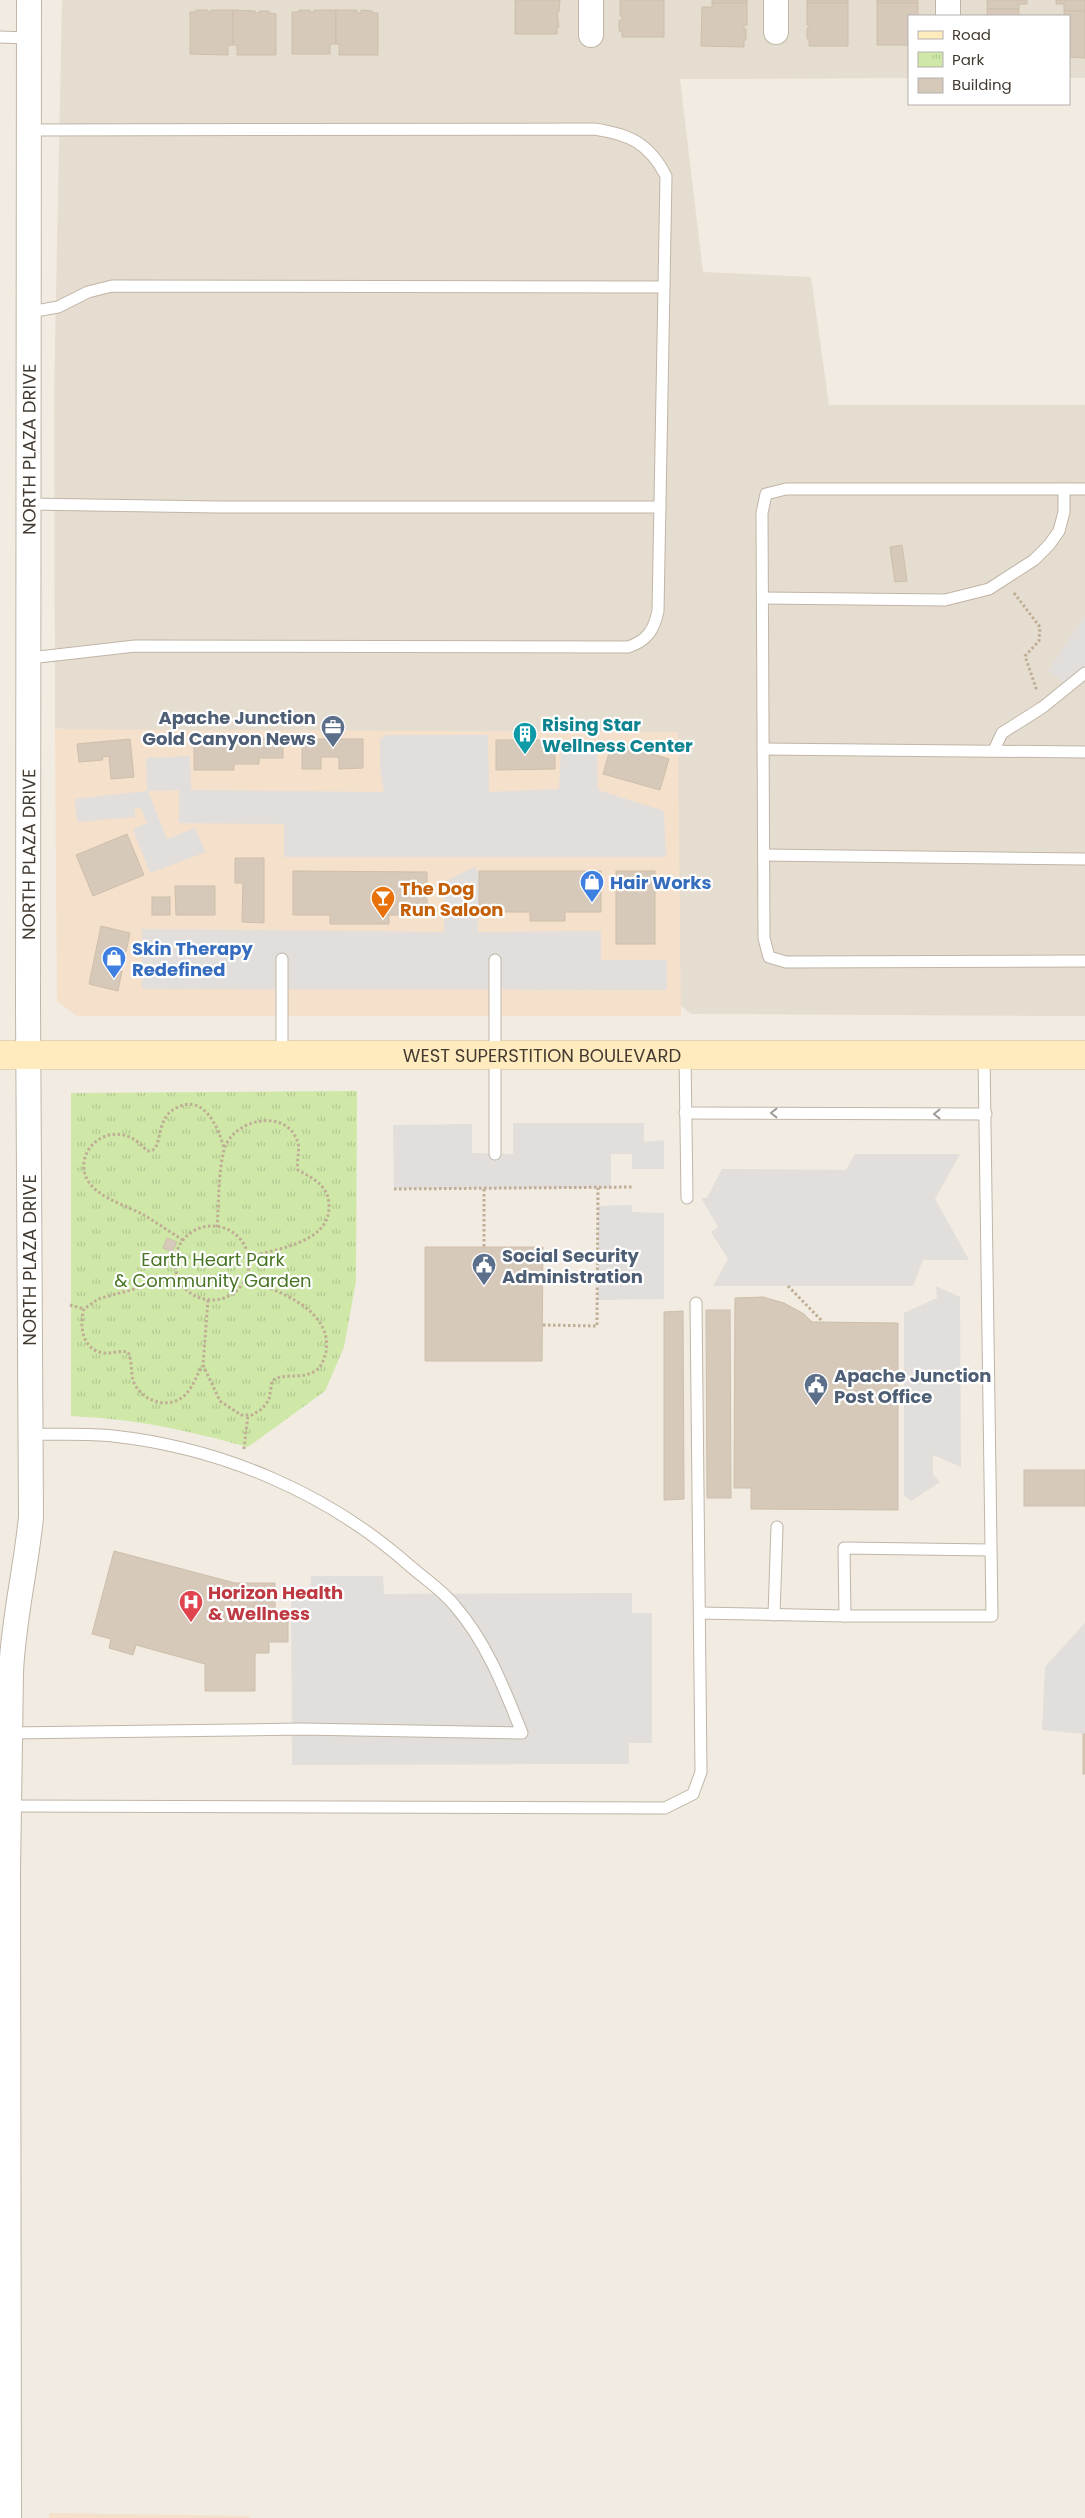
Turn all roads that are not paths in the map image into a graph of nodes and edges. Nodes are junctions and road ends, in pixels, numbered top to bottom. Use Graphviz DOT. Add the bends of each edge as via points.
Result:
graph roads {
  1 [pos="29,0"];
  2 [pos="591,0"];
  3 [pos="776,0"];
  4 [pos="948,0"];
  5 [pos="948,15"];
  6 [pos="776,32"];
  7 [pos="591,35"];
  8 [pos="0,37"];
  9 [pos="29,38"];
  10 [pos="29,130"];
  11 [pos="664,287"];
  12 [pos="30,312"];
  13 [pos="1064,489"];
  14 [pos="1085,489"];
  15 [pos="29,504"];
  16 [pos="660,506"];
  17 [pos="763,598"];
  18 [pos="30,658"];
  19 [pos="1085,673"];
  20 [pos="763,749"];
  21 [pos="994,750"];
  22 [pos="1085,752"];
  23 [pos="764,855"];
  24 [pos="1085,859"];
  25 [pos="282,959"];
  26 [pos="495,960"];
  27 [pos="1085,961"];
  28 [pos="685,1054"];
  29 [pos="0,1055"];
  30 [pos="28,1055"];
  31 [pos="282,1055"];
  32 [pos="495,1055"];
  33 [pos="984,1055"];
  34 [pos="1085,1055"];
  35 [pos="685,1113"];
  36 [pos="986,1114"];
  37 [pos="495,1154"];
  38 [pos="687,1198"];
  39 [pos="696,1303"];
  40 [pos="30,1434"];
  41 [pos="776,1526"];
  42 [pos="990,1550"];
  43 [pos="700,1613"];
  44 [pos="774,1615"];
  45 [pos="845,1616"];
  46 [pos="10,1732"];
  47 [pos="10,1806"];
  48 [pos="4,2347"];
  49 [pos="4,2393"];
  50 [pos="10,2518"];
  1 -- 9 [label="street, NORTH PLAZA DRIVE"];
  2 -- 7 [label="street"];
  3 -- 6 [label="street"];
  4 -- 5 [label="street"];
  8 -- 9 [label="lane"];
  9 -- 10 [label="street, NORTH PLAZA DRIVE"];
  10 -- 11 [label="lane" via="594,129 618,132 642,144 657,158 666,176"];
  10 -- 12 [label="street, NORTH PLAZA DRIVE"];
  11 -- 12 [label="lane" via="112,286 88,292 58,307"];
  11 -- 16 [label="lane"];
  12 -- 15 [label="street, NORTH PLAZA DRIVE"];
  13 -- 14 [label="lane"];
  13 -- 17 [label="lane" via="1064,512 1049,545 1034,560 989,589 945,600"];
  13 -- 17 [label="lane" via="786,489 766,494 762,513"];
  15 -- 16 [label="lane"];
  15 -- 18 [label="street, NORTH PLAZA DRIVE"];
  16 -- 18 [label="lane" via="657,618 650,635 628,647 134,646"];
  17 -- 20 [label="lane"];
  18 -- 30 [label="street, NORTH PLAZA DRIVE"];
  19 -- 21 [label="lane" via="1043,707 1002,733"];
  20 -- 21 [label="lane"];
  20 -- 23 [label="lane"];
  21 -- 22 [label="lane"];
  23 -- 24 [label="lane"];
  23 -- 27 [label="lane" via="764,938 769,957 786,962"];
  25 -- 31 [label="lane"];
  26 -- 32 [label="lane"];
  28 -- 32 [label="main road, WEST SUPERSTITION BOULEVARD"];
  28 -- 33 [label="main road, WEST SUPERSTITION BOULEVARD"];
  28 -- 35 [label="lane"];
  29 -- 30 [label="main road, WEST SUPERSTITION BOULEVARD"];
  30 -- 31 [label="main road, WEST SUPERSTITION BOULEVARD"];
  30 -- 40 [label="street, NORTH PLAZA DRIVE"];
  31 -- 32 [label="main road, WEST SUPERSTITION BOULEVARD"];
  32 -- 37 [label="lane"];
  33 -- 34 [label="main road, WEST SUPERSTITION BOULEVARD"];
  33 -- 36 [label="lane"];
  36 -- 35 [label="lane, one-way"];
  35 -- 38 [label="lane"];
  36 -- 42 [label="lane"];
  39 -- 43 [label="lane"];
  40 -- 46 [label="street, NORTH PLAZA DRIVE" via="31,1517 13,1642"];
  40 -- 46 [label="lane" via="113,1436 180,1448 253,1469 326,1505 385,1544 455,1606 496,1667 522,1732 302,1729"];
  41 -- 44 [label="lane"];
  42 -- 45 [label="lane" via="992,1616"];
  42 -- 45 [label="lane" via="844,1548"];
  43 -- 44 [label="lane"];
  43 -- 47 [label="lane" via="702,1772 693,1794 665,1808"];
  44 -- 45 [label="lane"];
  46 -- 47 [label="street, NORTH PLAZA DRIVE"];
  47 -- 48 [label="street, NORTH PLAZA DRIVE"];
  48 -- 49 [label="street, NORTH PLAZA DRIVE"];
  49 -- 50 [label="street, NORTH PLAZA DRIVE"];
}
